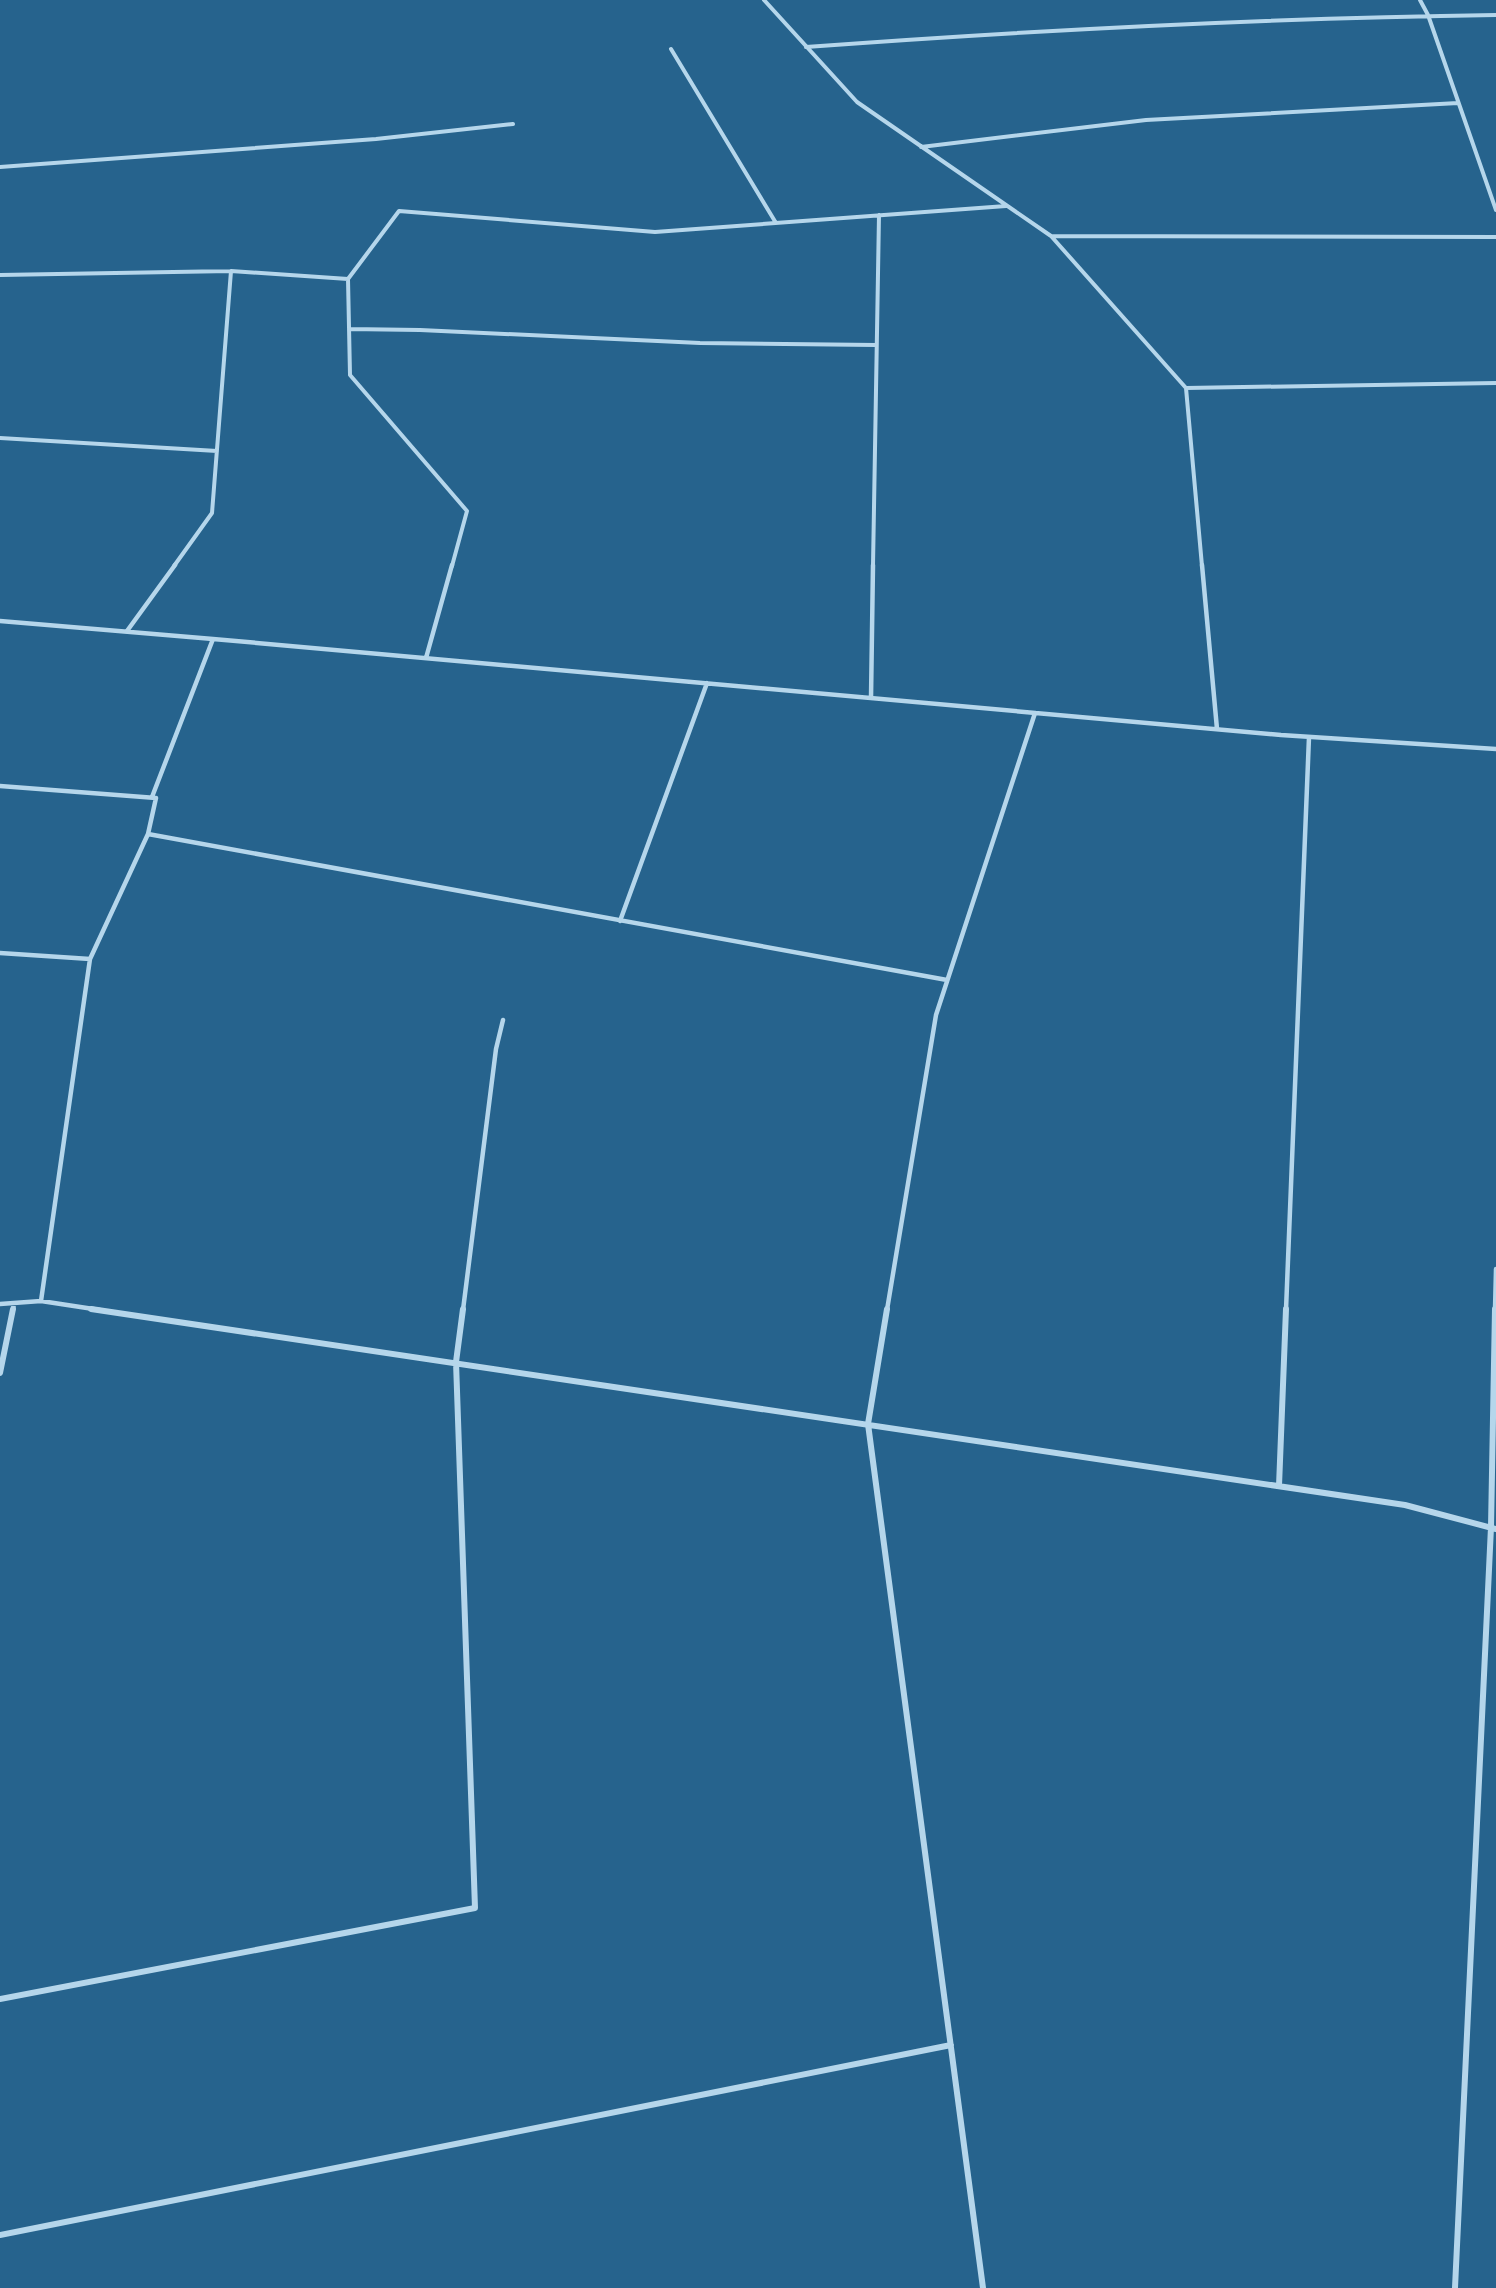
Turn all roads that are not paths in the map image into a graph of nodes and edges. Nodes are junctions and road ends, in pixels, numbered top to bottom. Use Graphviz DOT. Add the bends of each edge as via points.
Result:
graph roads {
  1 [pos="764,0"];
  2 [pos="1420,0"];
  3 [pos="1428,15"];
  4 [pos="1496,15"];
  5 [pos="806,47"];
  6 [pos="672,49"];
  7 [pos="1458,103"];
  8 [pos="513,124"];
  9 [pos="921,147"];
  10 [pos="0,167"];
  11 [pos="1006,206"];
  12 [pos="1496,210"];
  13 [pos="879,215"];
  14 [pos="776,223"];
  15 [pos="1051,236"];
  16 [pos="1496,237"];
  17 [pos="231,271"];
  18 [pos="0,275"];
  19 [pos="348,279"];
  20 [pos="349,329"];
  21 [pos="876,345"];
  22 [pos="1496,383"];
  23 [pos="1186,388"];
  24 [pos="0,438"];
  25 [pos="217,451"];
  26 [pos="0,621"];
  27 [pos="127,631"];
  28 [pos="213,639"];
  29 [pos="426,658"];
  30 [pos="706,683"];
  31 [pos="871,698"];
  32 [pos="1035,713"];
  33 [pos="1217,730"];
  34 [pos="1309,737"];
  35 [pos="1496,749"];
  36 [pos="0,786"];
  37 [pos="152,797"];
  38 [pos="148,834"];
  39 [pos="620,921"];
  40 [pos="0,953"];
  41 [pos="90,959"];
  42 [pos="947,980"];
  43 [pos="503,1020"];
  44 [pos="1496,1269"];
  45 [pos="41,1301"];
  46 [pos="14,1303"];
  47 [pos="0,1304"];
  48 [pos="456,1362"];
  49 [pos="0,1373"];
  50 [pos="868,1424"];
  51 [pos="1279,1486"];
  52 [pos="1493,1528"];
  53 [pos="0,1998"];
  54 [pos="950,2045"];
  55 [pos="0,2235"];
  56 [pos="983,2288"];
  57 [pos="1455,2288"];
  1 -- 5 [label="street"];
  2 -- 3 [label="street"];
  3 -- 4 [label="street"];
  3 -- 5 [label="street" via="1090,27"];
  3 -- 7 [label="street"];
  5 -- 9 [label="street" via="857,102"];
  6 -- 14 [label="street"];
  7 -- 9 [label="street" via="1146,120"];
  7 -- 12 [label="street"];
  8 -- 10 [label="street" via="376,139"];
  9 -- 11 [label="street"];
  11 -- 13 [label="street"];
  11 -- 15 [label="street"];
  13 -- 14 [label="street"];
  13 -- 21 [label="street"];
  14 -- 19 [label="street" via="655,232 399,211"];
  15 -- 16 [label="street"];
  15 -- 23 [label="street"];
  17 -- 18 [label="street"];
  17 -- 19 [label="street"];
  17 -- 25 [label="street"];
  19 -- 20 [label="street"];
  20 -- 21 [label="street" via="700,343"];
  20 -- 29 [label="street" via="350,375 467,511"];
  21 -- 31 [label="street"];
  22 -- 23 [label="street"];
  23 -- 33 [label="street"];
  24 -- 25 [label="street"];
  25 -- 27 [label="street" via="212,513"];
  26 -- 27 [label="street"];
  27 -- 28 [label="street"];
  28 -- 29 [label="street"];
  28 -- 37 [label="street"];
  29 -- 30 [label="street"];
  30 -- 31 [label="street"];
  30 -- 39 [label="street"];
  31 -- 32 [label="street"];
  32 -- 33 [label="street"];
  32 -- 42 [label="street"];
  33 -- 34 [label="street"];
  34 -- 35 [label="street"];
  34 -- 51 [label="street"];
  36 -- 37 [label="street"];
  37 -- 38 [label="street" via="156,798"];
  38 -- 39 [label="street"];
  38 -- 41 [label="street"];
  39 -- 42 [label="street"];
  40 -- 41 [label="street"];
  41 -- 45 [label="street"];
  42 -- 50 [label="street" via="936,1014"];
  43 -- 48 [label="street" via="496,1049"];
  44 -- 52 [label="street"];
  45 -- 46 [label="street"];
  45 -- 48 [label="street"];
  46 -- 47 [label="street"];
  46 -- 49 [label="street"];
  48 -- 50 [label="street"];
  48 -- 53 [label="street" via="475,1908"];
  50 -- 51 [label="street"];
  50 -- 54 [label="street"];
  51 -- 52 [label="street" via="1404,1505"];
  52 -- 57 [label="street"];
  54 -- 55 [label="street"];
  54 -- 56 [label="street"];
}
